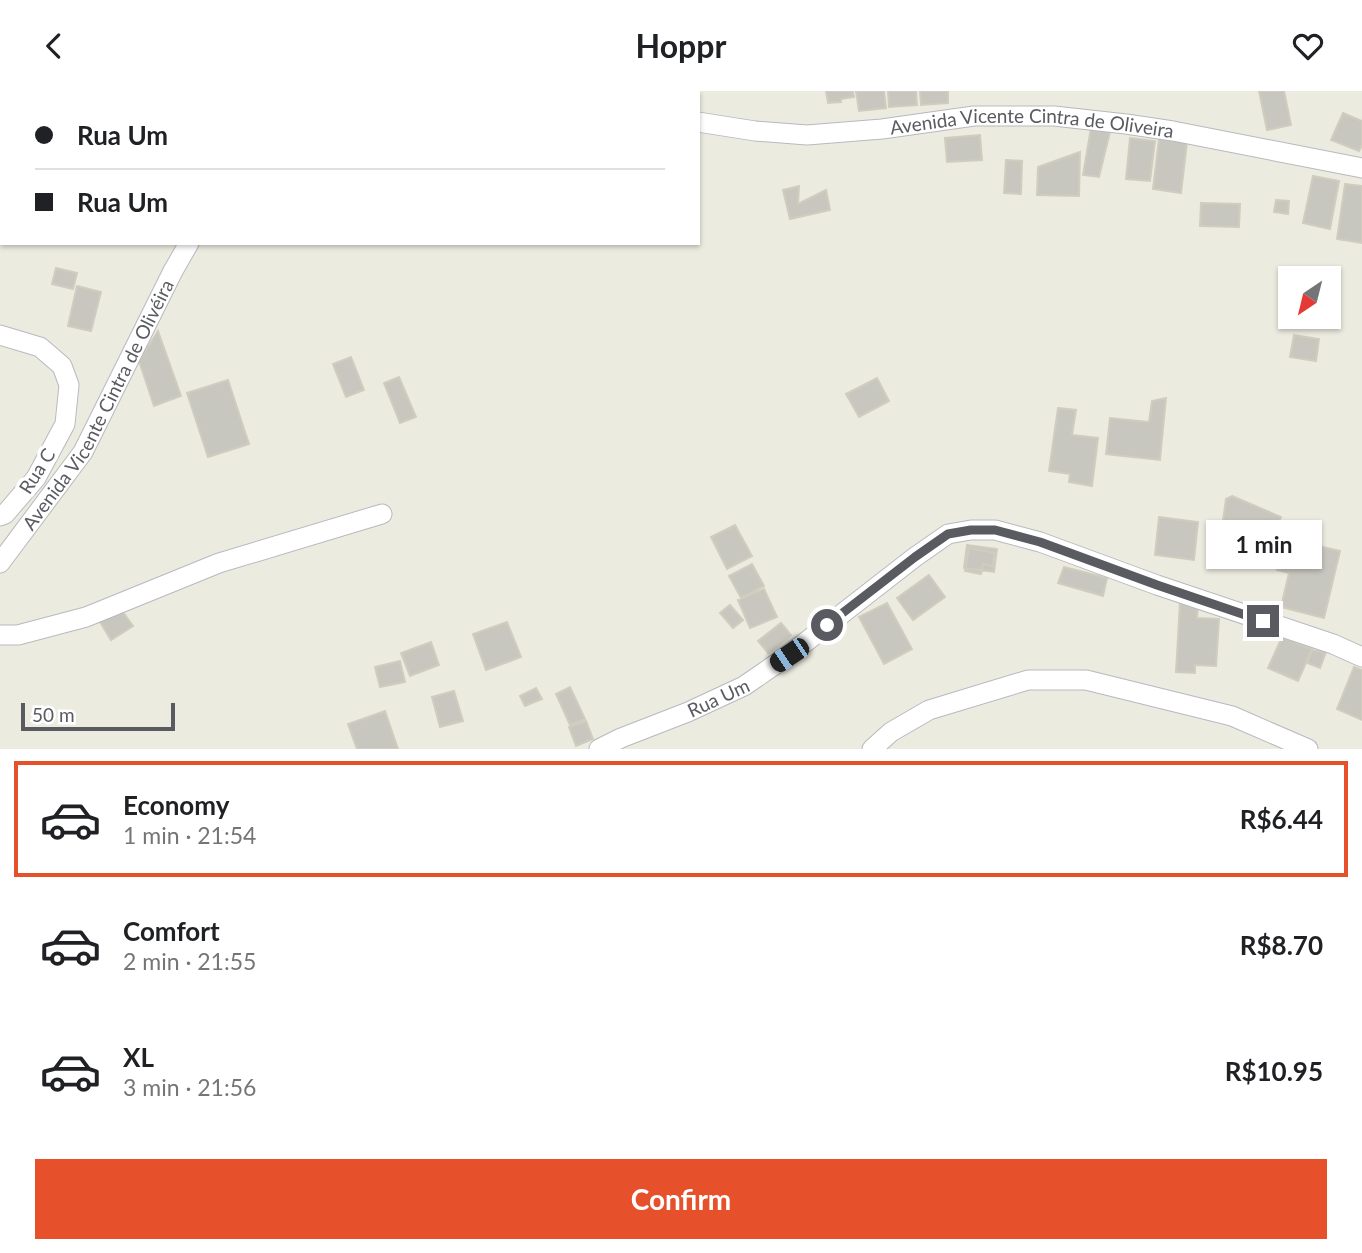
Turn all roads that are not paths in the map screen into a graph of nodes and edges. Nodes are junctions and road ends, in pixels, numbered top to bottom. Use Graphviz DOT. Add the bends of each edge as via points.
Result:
graph roads {
  1 [pos="700,122"];
  2 [pos="1362,168"];
  3 [pos="188,245"];
  4 [pos="0,335"];
  5 [pos="382,514"];
  6 [pos="0,516"];
  7 [pos="0,563"];
  8 [pos="0,635"];
  9 [pos="1362,657"];
  10 [pos="599,749"];
  11 [pos="872,749"];
  12 [pos="1308,749"];
  1 -- 2 [label="street, Avenida Vicente Cintra de Oliveira" via="807,135 974,116 1054,116 1173,131"];
  3 -- 7 [label="street, Avenida Vicente Cintra de Olivéira" via="83,452"];
  4 -- 6 [label="street, Rua C" via="40,347 61,366 69,386 65,424 36,478"];
  5 -- 8 [label="street" via="219,563 86,617 18,635"];
  9 -- 10 [label="street, Rua Um" via="1040,542 995,530 971,530 948,534 744,686"];
  11 -- 12 [label="street" via="891,731 929,710 1028,680 1086,680 1232,716"];
}
